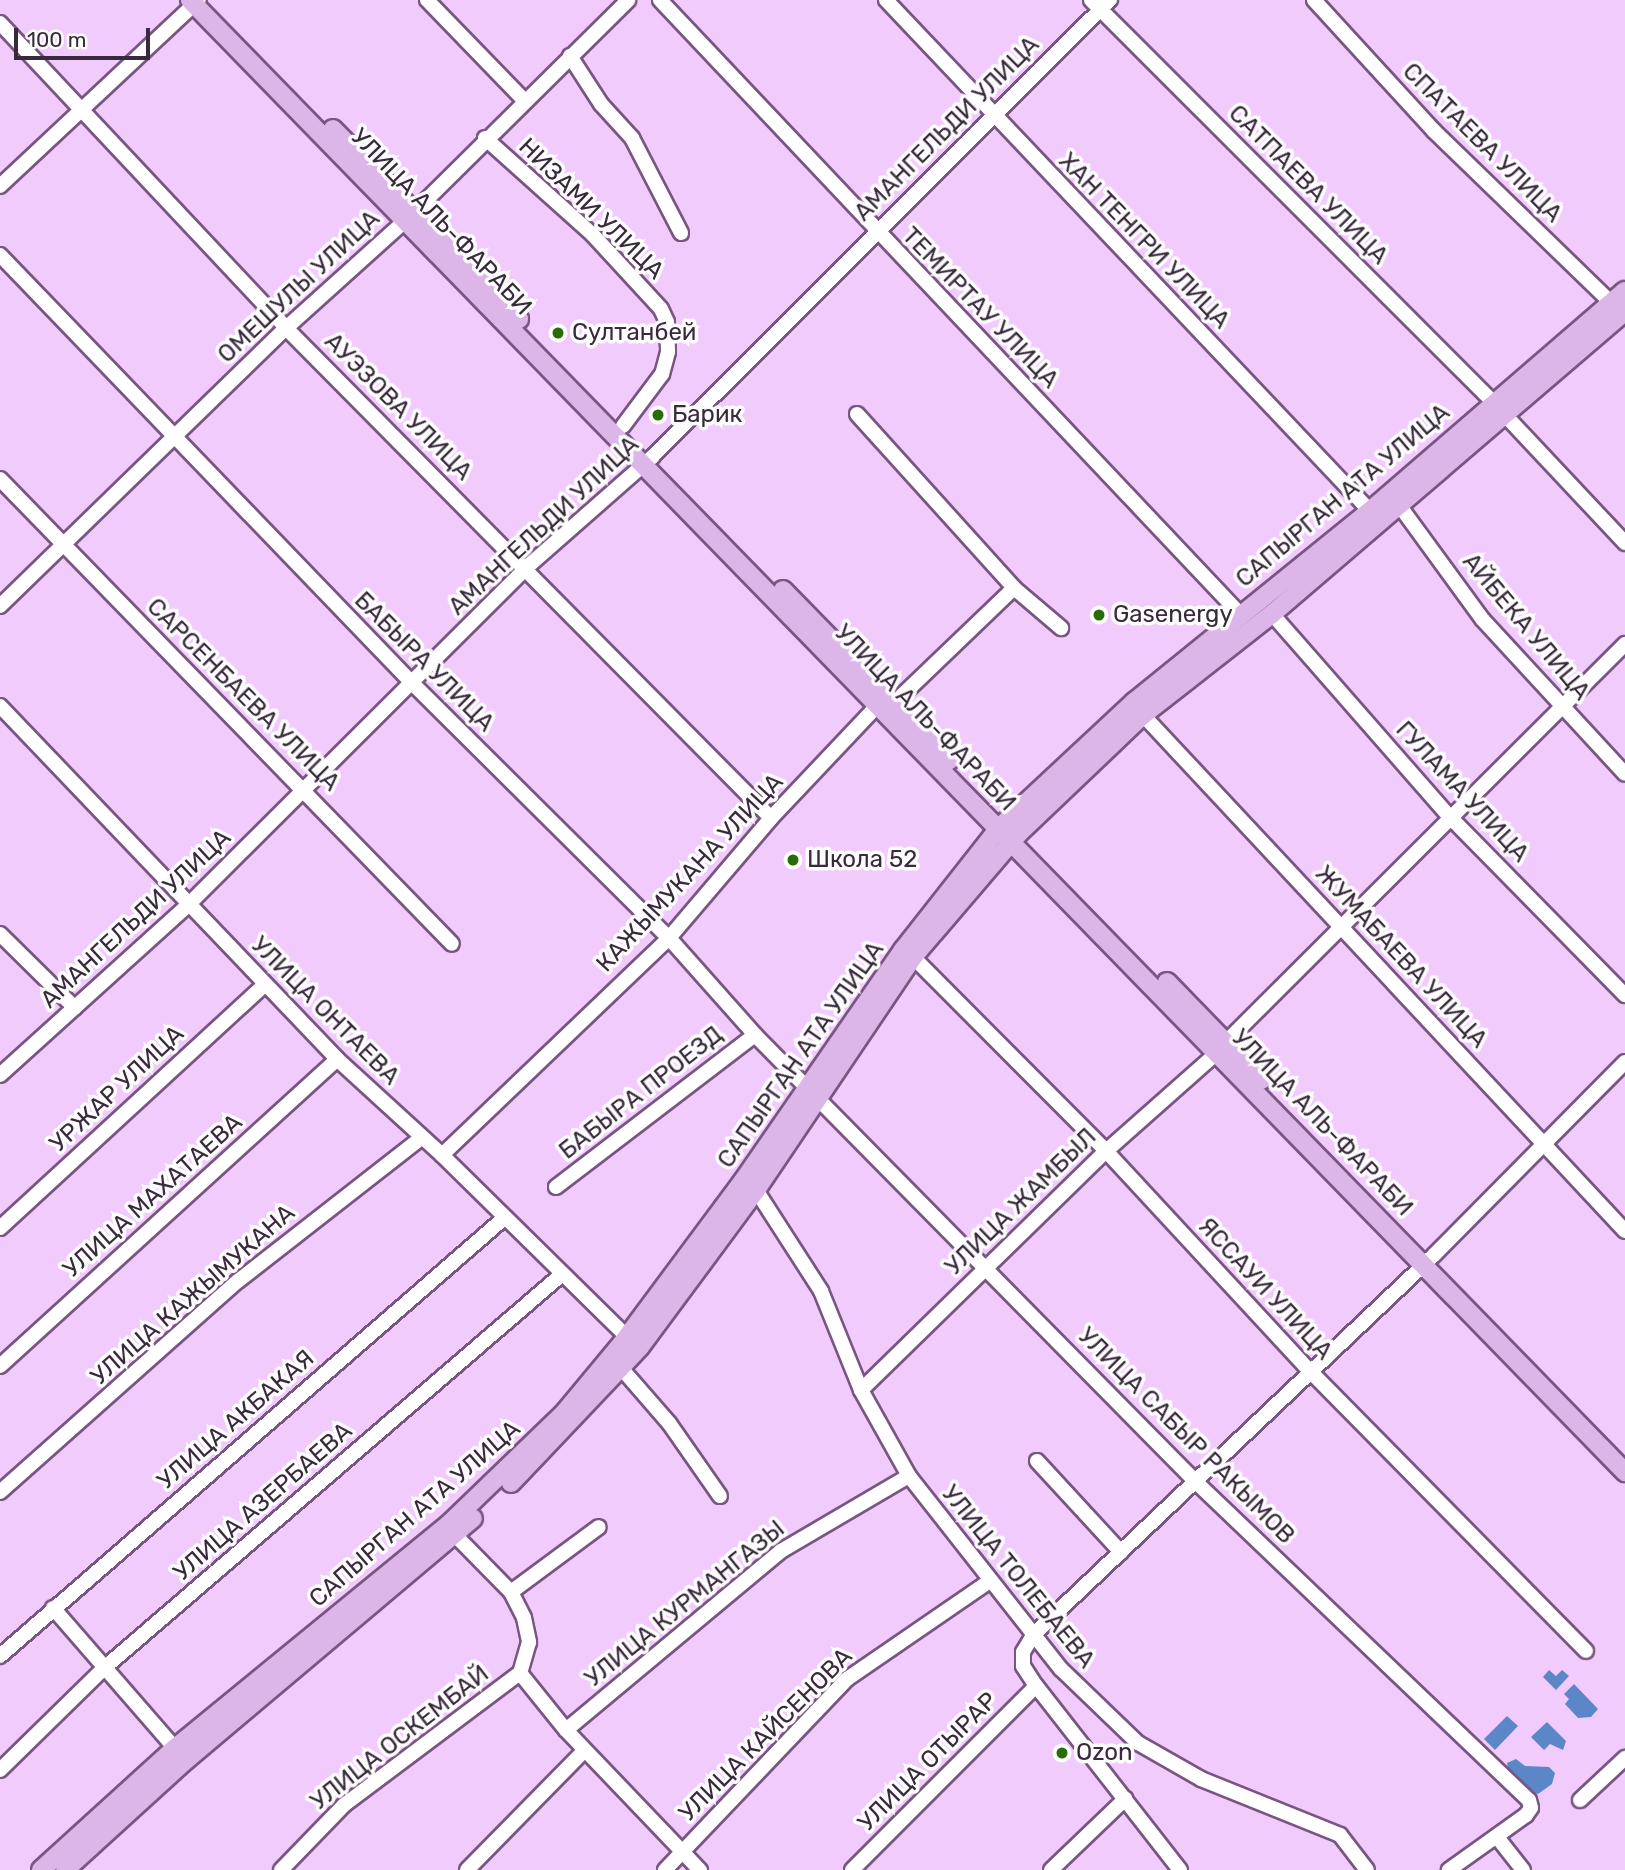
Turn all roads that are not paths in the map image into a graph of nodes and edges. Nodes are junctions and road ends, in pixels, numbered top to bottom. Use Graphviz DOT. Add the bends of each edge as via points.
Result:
graph roads {
  1 [pos="427,0"];
  2 [pos="628,0"];
  3 [pos="660,0"];
  4 [pos="886,0"];
  5 [pos="1314,0"];
  6 [pos="197,1"];
  7 [pos="1100,3"];
  8 [pos="0,23"];
  9 [pos="570,56"];
  10 [pos="524,100"];
  11 [pos="83,107"];
  12 [pos="993,116"];
  13 [pos="485,138"];
  14 [pos="0,186"];
  15 [pos="409,216"];
  16 [pos="876,231"];
  17 [pos="681,233"];
  18 [pos="0,254"];
  19 [pos="1625,290"];
  20 [pos="1621,310"];
  21 [pos="286,328"];
  22 [pos="1499,408"];
  23 [pos="857,414"];
  24 [pos="623,426"];
  25 [pos="172,437"];
  26 [pos="648,461"];
  27 [pos="0,479"];
  28 [pos="1399,505"];
  29 [pos="1370,511"];
  30 [pos="1625,543"];
  31 [pos="63,544"];
  32 [pos="527,567"];
  33 [pos="1014,588"];
  34 [pos="0,607"];
  35 [pos="1240,614"];
  36 [pos="1272,614"];
  37 [pos="1061,628"];
  38 [pos="1625,644"];
  39 [pos="413,684"];
  40 [pos="0,706"];
  41 [pos="886,707"];
  42 [pos="1564,709"];
  43 [pos="1143,715"];
  44 [pos="1625,774"];
  45 [pos="306,789"];
  46 [pos="1450,817"];
  47 [pos="771,818"];
  48 [pos="1009,831"];
  49 [pos="189,904"];
  50 [pos="1341,925"];
  51 [pos="0,934"];
  52 [pos="669,937"];
  53 [pos="452,944"];
  54 [pos="913,957"];
  55 [pos="265,984"];
  56 [pos="1625,995"];
  57 [pos="75,1008"];
  58 [pos="755,1035"];
  59 [pos="1222,1047"];
  60 [pos="337,1059"];
  61 [pos="1625,1062"];
  62 [pos="0,1075"];
  63 [pos="814,1091"];
  64 [pos="421,1138"];
  65 [pos="1542,1144"];
  66 [pos="1105,1151"];
  67 [pos="442,1155"];
  68 [pos="556,1188"];
  69 [pos="756,1190"];
  70 [pos="503,1220"];
  71 [pos="0,1228"];
  72 [pos="1625,1231"];
  73 [pos="1429,1260"];
  74 [pos="986,1266"];
  75 [pos="561,1275"];
  76 [pos="627,1337"];
  77 [pos="0,1366"];
  78 [pos="622,1369"];
  79 [pos="1310,1371"];
  80 [pos="861,1390"];
  81 [pos="1625,1455"];
  82 [pos="1037,1461"];
  83 [pos="1625,1472"];
  84 [pos="909,1476"];
  85 [pos="1197,1483"];
  86 [pos="0,1492"];
  87 [pos="720,1496"];
  88 [pos="599,1527"];
  89 [pos="455,1535"];
  90 [pos="1121,1552"];
  91 [pos="988,1582"];
  92 [pos="511,1592"];
  93 [pos="53,1608"];
  94 [pos="1034,1634"];
  95 [pos="1586,1651"];
  96 [pos="0,1656"];
  97 [pos="103,1669"];
  98 [pos="520,1673"];
  99 [pos="1036,1686"];
  100 [pos="566,1730"];
  101 [pos="585,1750"];
  102 [pos="180,1754"];
  103 [pos="1625,1758"];
  104 [pos="0,1770"];
  105 [pos="1125,1799"];
  106 [pos="1580,1800"];
  107 [pos="1497,1837"];
  108 [pos="683,1852"];
  109 [pos="76,1866"];
  110 [pos="41,1870"];
  111 [pos="281,1870"];
  112 [pos="467,1870"];
  113 [pos="665,1870"];
  114 [pos="700,1870"];
  115 [pos="852,1870"];
  116 [pos="1051,1870"];
  117 [pos="1180,1870"];
  118 [pos="1367,1870"];
  119 [pos="1449,1870"];
  120 [pos="1523,1870"];
  1 -- 10 [label="street, НИЗАМИ УЛИЦА"];
  2 -- 9 [label="street, ОМЕШУЛЫ УЛИЦА"];
  3 -- 16 [label="street, ТЕМИРТАУ УЛИЦА"];
  4 -- 12 [label="street, ХАН ТЕНГРИ УЛИЦА"];
  5 -- 20 [label="street, СПАТАЕВА УЛИЦА" via="1434,131"];
  6 -- 11 [label="street"];
  6 -- 15 [label="main road, УЛИЦА АЛЬ-ФАРАБИ"];
  7 -- 12 [label="street, АМАНГЕЛЬДИ УЛИЦА"];
  7 -- 22 [label="street, САТПАЕВА УЛИЦА"];
  8 -- 11 [label="street, АУЭЗОВА УЛИЦА"];
  9 -- 10 [label="street, ОМЕШУЛЫ УЛИЦА"];
  9 -- 17 [label="street" via="601,104 632,138"];
  10 -- 13 [label="street, ОМЕШУЛЫ УЛИЦА"];
  11 -- 14 [label="street"];
  11 -- 21 [label="street, АУЭЗОВА УЛИЦА"];
  12 -- 16 [label="street, АМАНГЕЛЬДИ УЛИЦА"];
  12 -- 29 [label="street, ХАН ТЕНГРИ УЛИЦА"];
  13 -- 15 [label="street, ОМЕШУЛЫ УЛИЦА"];
  13 -- 24 [label="street, НИЗАМИ УЛИЦА" via="593,235 661,309 667,322 668,352 662,374"];
  15 -- 21 [label="street, ОМЕШУЛЫ УЛИЦА"];
  15 -- 24 [label="main road, УЛИЦА АЛЬ-ФАРАБИ"];
  15 -- 26 [label="main road, УЛИЦА АЛЬ-ФАРАБИ"];
  16 -- 26 [label="street, АМАНГЕЛЬДИ УЛИЦА"];
  16 -- 35 [label="street, ТЕМИРТАУ УЛИЦА"];
  18 -- 25 [label="street, БАБЫРА УЛИЦА"];
  19 -- 20 [label="main road, САПЫРГАН АТА УЛИЦА"];
  20 -- 22 [label="main road, САПЫРГАН АТА УЛИЦА"];
  21 -- 25 [label="street, ОМЕШУЛЫ УЛИЦА"];
  21 -- 32 [label="street, АУЭЗОВА УЛИЦА"];
  22 -- 28 [label="main road, САПЫРГАН АТА УЛИЦА"];
  22 -- 29 [label="main road, САПЫРГАН АТА УЛИЦА"];
  22 -- 30 [label="street, САТПАЕВА УЛИЦА"];
  23 -- 33 [label="street"];
  24 -- 26 [label="main road, УЛИЦА АЛЬ-ФАРАБИ"];
  25 -- 31 [label="street, ОМЕШУЛЫ УЛИЦА"];
  25 -- 39 [label="street, БАБЫРА УЛИЦА"];
  26 -- 32 [label="street, АМАНГЕЛЬДИ УЛИЦА"];
  26 -- 41 [label="main road, УЛИЦА АЛЬ-ФАРАБИ"];
  27 -- 31 [label="street, САРСЕНБАЕВА УЛИЦА"];
  28 -- 36 [label="main road, САПЫРГАН АТА УЛИЦА"];
  28 -- 42 [label="street, АЙБЕКА УЛИЦА" via="1483,620"];
  29 -- 35 [label="main road, САПЫРГАН АТА УЛИЦА"];
  31 -- 34 [label="street, ОМЕШУЛЫ УЛИЦА"];
  31 -- 45 [label="street, САРСЕНБАЕВА УЛИЦА"];
  32 -- 39 [label="street, АМАНГЕЛЬДИ УЛИЦА"];
  32 -- 47 [label="street, АУЭЗОВА УЛИЦА"];
  33 -- 37 [label="street"];
  33 -- 41 [label="street, КАЖЫМУКАНА УЛИЦА"];
  35 -- 48 [label="main road, САПЫРГАН АТА УЛИЦА" via="1134,702"];
  36 -- 43 [label="main road, САПЫРГАН АТА УЛИЦА"];
  36 -- 46 [label="street, ГУЛАМА УЛИЦА"];
  38 -- 42 [label="street, УЛИЦА ЖАМБЫЛ"];
  39 -- 45 [label="street, АМАНГЕЛЬДИ УЛИЦА"];
  39 -- 52 [label="street, БАБЫРА УЛИЦА"];
  40 -- 49 [label="street, УЛИЦА ОНТАЕВА"];
  41 -- 47 [label="street, КАЖЫМУКАНА УЛИЦА"];
  41 -- 48 [label="main road, УЛИЦА АЛЬ-ФАРАБИ"];
  42 -- 44 [label="street, АЙБЕКА УЛИЦА"];
  42 -- 46 [label="street, УЛИЦА ЖАМБЫЛ"];
  43 -- 48 [label="main road, САПЫРГАН АТА УЛИЦА"];
  43 -- 50 [label="street, ЖУМАБАЕВА УЛИЦА"];
  45 -- 49 [label="street, АМАНГЕЛЬДИ УЛИЦА"];
  45 -- 53 [label="street, САРСЕНБАЕВА УЛИЦА"];
  46 -- 50 [label="street, УЛИЦА ЖАМБЫЛ"];
  46 -- 56 [label="street, ГУЛАМА УЛИЦА"];
  47 -- 52 [label="street, КАЖЫМУКАНА УЛИЦА"];
  48 -- 54 [label="main road, САПЫРГАН АТА УЛИЦА"];
  48 -- 59 [label="main road, УЛИЦА АЛЬ-ФАРАБИ"];
  48 -- 63 [label="main road, САПЫРГАН АТА УЛИЦА" via="902,950"];
  49 -- 55 [label="street, УЛИЦА ОНТАЕВА"];
  49 -- 57 [label="street, АМАНГЕЛЬДИ УЛИЦА"];
  50 -- 59 [label="street, УЛИЦА ЖАМБЫЛ"];
  50 -- 65 [label="street, ЖУМАБАЕВА УЛИЦА"];
  51 -- 57 [label="street"];
  52 -- 58 [label="street, БАБЫРА УЛИЦА"];
  52 -- 67 [label="street, КАЖЫМУКАНА УЛИЦА"];
  54 -- 63 [label="main road, САПЫРГАН АТА УЛИЦА"];
  54 -- 66 [label="street, ЯССАУИ УЛИЦА"];
  55 -- 60 [label="street, УЛИЦА ОНТАЕВА"];
  55 -- 71 [label="street, УРЖАР УЛИЦА"];
  57 -- 62 [label="street, АМАНГЕЛЬДИ УЛИЦА"];
  58 -- 63 [label="street, БАБЫРА УЛИЦА"];
  58 -- 68 [label="street, БАБЫРА ПРОЕЗД"];
  59 -- 66 [label="street, УЛИЦА ЖАМБЫЛ"];
  59 -- 73 [label="main road, УЛИЦА АЛЬ-ФАРАБИ"];
  60 -- 64 [label="street, УЛИЦА ОНТАЕВА"];
  60 -- 77 [label="street, УЛИЦА МАХАТАЕВА"];
  61 -- 65 [label="street"];
  63 -- 69 [label="main road, САПЫРГАН АТА УЛИЦА"];
  63 -- 74 [label="street, УЛИЦА САБЫР РАКЫМОВ"];
  63 -- 76 [label="main road, САПЫРГАН АТА УЛИЦА"];
  64 -- 67 [label="street, УЛИЦА ОНТАЕВА"];
  64 -- 86 [label="street, УЛИЦА КАЖЫМУКАНА" via="238,1281"];
  65 -- 72 [label="street, ЖУМАБАЕВА УЛИЦА"];
  65 -- 73 [label="street"];
  66 -- 74 [label="street, УЛИЦА ЖАМБЫЛ"];
  66 -- 79 [label="street, ЯССАУИ УЛИЦА"];
  67 -- 70 [label="street, УЛИЦА ОНТАЕВА"];
  69 -- 78 [label="main road, САПЫРГАН АТА УЛИЦА"];
  69 -- 80 [label="street, УЛИЦА ТОЛЕБАЕВА" via="821,1291"];
  70 -- 75 [label="street, УЛИЦА ОНТАЕВА"];
  70 -- 93 [label="street, УЛИЦА АКБАКАЯ"];
  73 -- 79 [label="street"];
  73 -- 81 [label="main road, УЛИЦА АЛЬ-ФАРАБИ"];
  73 -- 83 [label="main road, УЛИЦА АЛЬ-ФАРАБИ"];
  74 -- 80 [label="street, УЛИЦА ЖАМБЫЛ"];
  74 -- 85 [label="street, УЛИЦА САБЫР РАКЫМОВ"];
  75 -- 76 [label="street, УЛИЦА ОНТАЕВА"];
  75 -- 97 [label="street, УЛИЦА АЗЕРБАЕВА"];
  76 -- 102 [label="main road, САПЫРГАН АТА УЛИЦА" via="505,1474"];
  78 -- 87 [label="street" via="669,1423"];
  78 -- 89 [label="main road, САПЫРГАН АТА УЛИЦА" via="536,1460"];
  79 -- 85 [label="street"];
  79 -- 95 [label="street, ЯССАУИ УЛИЦА"];
  80 -- 84 [label="street, УЛИЦА ТОЛЕБАЕВА"];
  82 -- 90 [label="street"];
  84 -- 91 [label="street, УЛИЦА ТОЛЕБАЕВА"];
  84 -- 100 [label="street, УЛИЦА КУРМАНГАЗЫ" via="781,1551"];
  85 -- 90 [label="street"];
  85 -- 107 [label="street, УЛИЦА САБЫР РАКЫМОВ" via="1529,1800 1531,1808 1526,1815"];
  88 -- 92 [label="street"];
  89 -- 92 [label="street"];
  89 -- 102 [label="main road, САПЫРГАН АТА УЛИЦА"];
  90 -- 94 [label="street"];
  91 -- 94 [label="street, УЛИЦА ТОЛЕБАЕВА"];
  91 -- 108 [label="street, УЛИЦА КАЙСЕНОВА" via="847,1679"];
  92 -- 98 [label="street" via="529,1642"];
  93 -- 96 [label="street, УЛИЦА АКБАКАЯ"];
  93 -- 97 [label="street"];
  94 -- 99 [label="street" via="1023,1653 1023,1666"];
  94 -- 118 [label="street, УЛИЦА ТОЛЕБАЕВА" via="1096,1707 1138,1743 1200,1779 1340,1835"];
  97 -- 102 [label="street"];
  97 -- 104 [label="street, УЛИЦА АЗЕРБАЕВА"];
  98 -- 100 [label="street"];
  98 -- 111 [label="street, УЛИЦА ОСКЕМБАЙ" via="344,1805"];
  99 -- 105 [label="street"];
  99 -- 115 [label="street, УЛИЦА ОТЫРАР"];
  100 -- 101 [label="street"];
  101 -- 108 [label="street"];
  101 -- 112 [label="street"];
  102 -- 109 [label="main road, САПЫРГАН АТА УЛИЦА"];
  102 -- 110 [label="main road, САПЫРГАН АТА УЛИЦА"];
  103 -- 106 [label="street"];
  105 -- 116 [label="street"];
  105 -- 117 [label="street"];
  107 -- 119 [label="street"];
  107 -- 120 [label="street"];
  108 -- 113 [label="street, УЛИЦА КАЙСЕНОВА"];
  108 -- 114 [label="street"];
}
